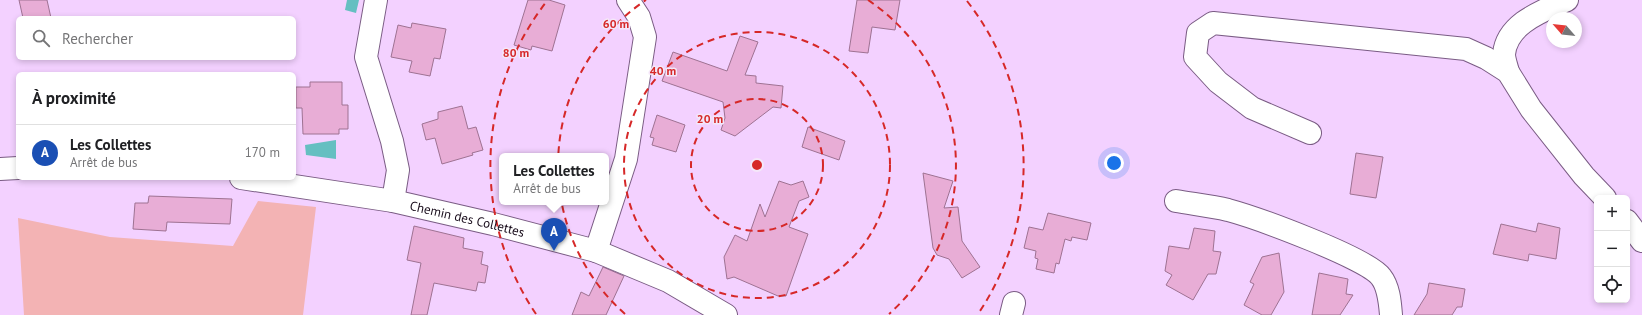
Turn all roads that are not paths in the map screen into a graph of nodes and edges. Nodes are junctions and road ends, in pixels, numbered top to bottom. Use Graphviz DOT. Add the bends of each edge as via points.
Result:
graph roads {
  1 [pos="376,0"];
  2 [pos="628,0"];
  3 [pos="1567,0"];
  4 [pos="1508,72"];
  5 [pos="1310,133"];
  6 [pos="16,168"];
  7 [pos="0,169"];
  8 [pos="254,180"];
  9 [pos="1602,195"];
  10 [pos="393,201"];
  11 [pos="1176,201"];
  12 [pos="1630,224"];
  13 [pos="1642,241"];
  14 [pos="596,251"];
  15 [pos="726,315"];
  16 [pos="1392,315"];
  1 -- 10 [label="street" via="366,57 392,141 398,170"];
  2 -- 14 [label="street" via="639,17 645,37 626,159"];
  3 -- 4 [label="street" via="1531,17 1509,36 1504,55"];
  4 -- 5 [label="street" via="1466,49 1214,24 1198,33 1195,56 1218,82 1252,108"];
  4 -- 9 [label="street" via="1531,109"];
  6 -- 7 [label="street"];
  8 -- 10 [label="street, Chemin des Collettes"];
  10 -- 14 [label="street, Chemin des Collettes"];
  11 -- 16 [label="street" via="1228,210 1361,262 1381,277 1390,297"];
  12 -- 13 [label="street"];
  14 -- 15 [label="street, Chemin des Collettes" via="668,281"];
}
